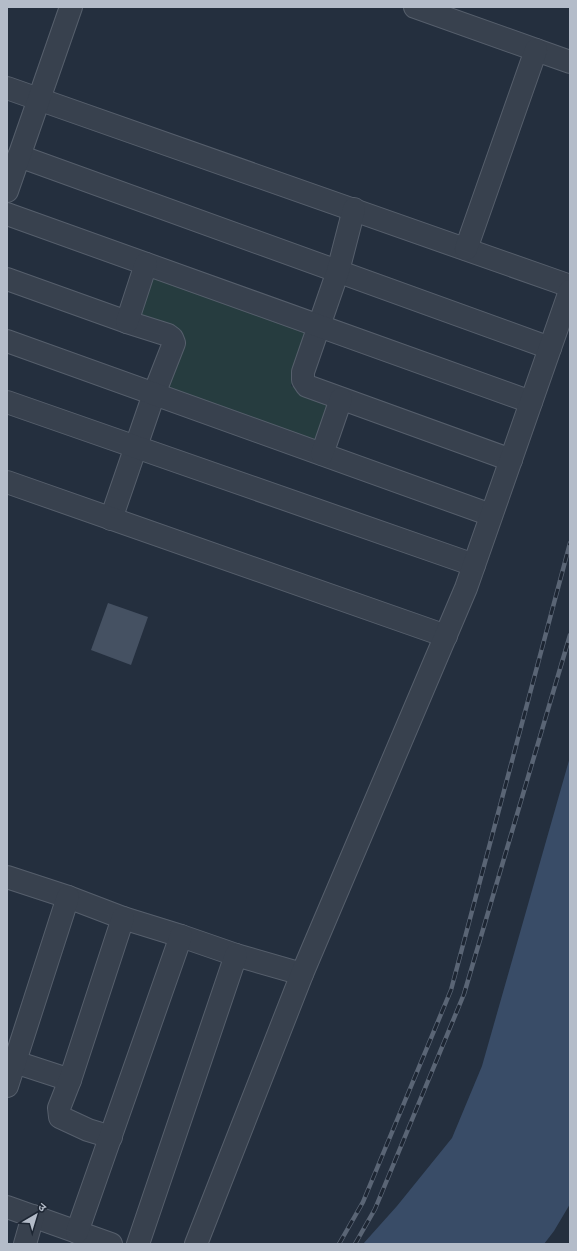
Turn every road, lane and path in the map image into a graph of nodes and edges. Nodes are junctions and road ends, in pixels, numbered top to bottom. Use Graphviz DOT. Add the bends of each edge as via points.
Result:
graph roads {
  1 [pos="71,7"];
  2 [pos="415,7"];
  3 [pos="536,50"];
  4 [pos="570,62"];
  5 [pos="7,88"];
  6 [pos="39,98"];
  7 [pos="19,156"];
  8 [pos="7,191"];
  9 [pos="354,209"];
  10 [pos="7,214"];
  11 [pos="466,249"];
  12 [pos="146,264"];
  13 [pos="338,271"];
  14 [pos="7,279"];
  15 [pos="570,286"];
  16 [pos="570,292"];
  17 [pos="127,322"];
  18 [pos="320,326"];
  19 [pos="7,341"];
  20 [pos="550,348"];
  21 [pos="154,394"];
  22 [pos="341,399"];
  23 [pos="7,402"];
  24 [pos="531,402"];
  25 [pos="136,447"];
  26 [pos="322,454"];
  27 [pos="511,460"];
  28 [pos="7,482"];
  29 [pos="492,514"];
  30 [pos="112,519"];
  31 [pos="474,566"];
  32 [pos="446,636"];
  33 [pos="9,883"];
  34 [pos="68,897"];
  35 [pos="123,918"];
  36 [pos="181,936"];
  37 [pos="236,955"];
  38 [pos="302,974"];
  39 [pos="15,1062"];
  40 [pos="70,1080"];
  41 [pos="7,1086"];
  42 [pos="111,1137"];
  43 [pos="7,1207"];
  44 [pos="33,1216"];
  45 [pos="77,1232"];
  46 [pos="25,1244"];
  47 [pos="111,1244"];
  48 [pos="138,1244"];
  49 [pos="196,1244"];
  1 -- 6 [label="street"];
  2 -- 3 [label="street"];
  3 -- 4 [label="street"];
  3 -- 11 [label="street"];
  5 -- 6 [label="street"];
  6 -- 7 [label="street"];
  6 -- 9 [label="street"];
  7 -- 8 [label="street"];
  7 -- 13 [label="street"];
  9 -- 11 [label="street"];
  9 -- 13 [label="street"];
  10 -- 12 [label="street"];
  11 -- 15 [label="street"];
  12 -- 17 [label="street"];
  12 -- 18 [label="street"];
  13 -- 18 [label="street"];
  13 -- 20 [label="street"];
  14 -- 17 [label="street"];
  16 -- 20 [label="street"];
  17 -- 21 [label="street" via="168,335 174,343"];
  18 -- 22 [label="street" via="303,372 303,380 307,386"];
  18 -- 24 [label="street"];
  19 -- 21 [label="street"];
  20 -- 24 [label="street"];
  21 -- 25 [label="street"];
  21 -- 26 [label="street"];
  22 -- 26 [label="street"];
  22 -- 27 [label="street"];
  23 -- 25 [label="street"];
  24 -- 27 [label="street"];
  25 -- 30 [label="street"];
  25 -- 31 [label="street"];
  26 -- 29 [label="street"];
  27 -- 29 [label="street"];
  28 -- 30 [label="street"];
  29 -- 31 [label="street"];
  30 -- 32 [label="street"];
  31 -- 32 [label="street"];
  32 -- 38 [label="street"];
  33 -- 34 [label="street"];
  34 -- 35 [label="street"];
  34 -- 39 [label="street"];
  35 -- 36 [label="street"];
  35 -- 40 [label="street"];
  36 -- 37 [label="street"];
  36 -- 42 [label="street"];
  37 -- 38 [label="street"];
  37 -- 48 [label="street"];
  38 -- 49 [label="street"];
  39 -- 40 [label="street"];
  39 -- 41 [label="street"];
  40 -- 42 [label="street" via="59,1108 60,1117"];
  42 -- 45 [label="street"];
  43 -- 44 [label="street"];
  44 -- 45 [label="street"];
  44 -- 46 [label="street"];
  45 -- 47 [label="street"];
}
